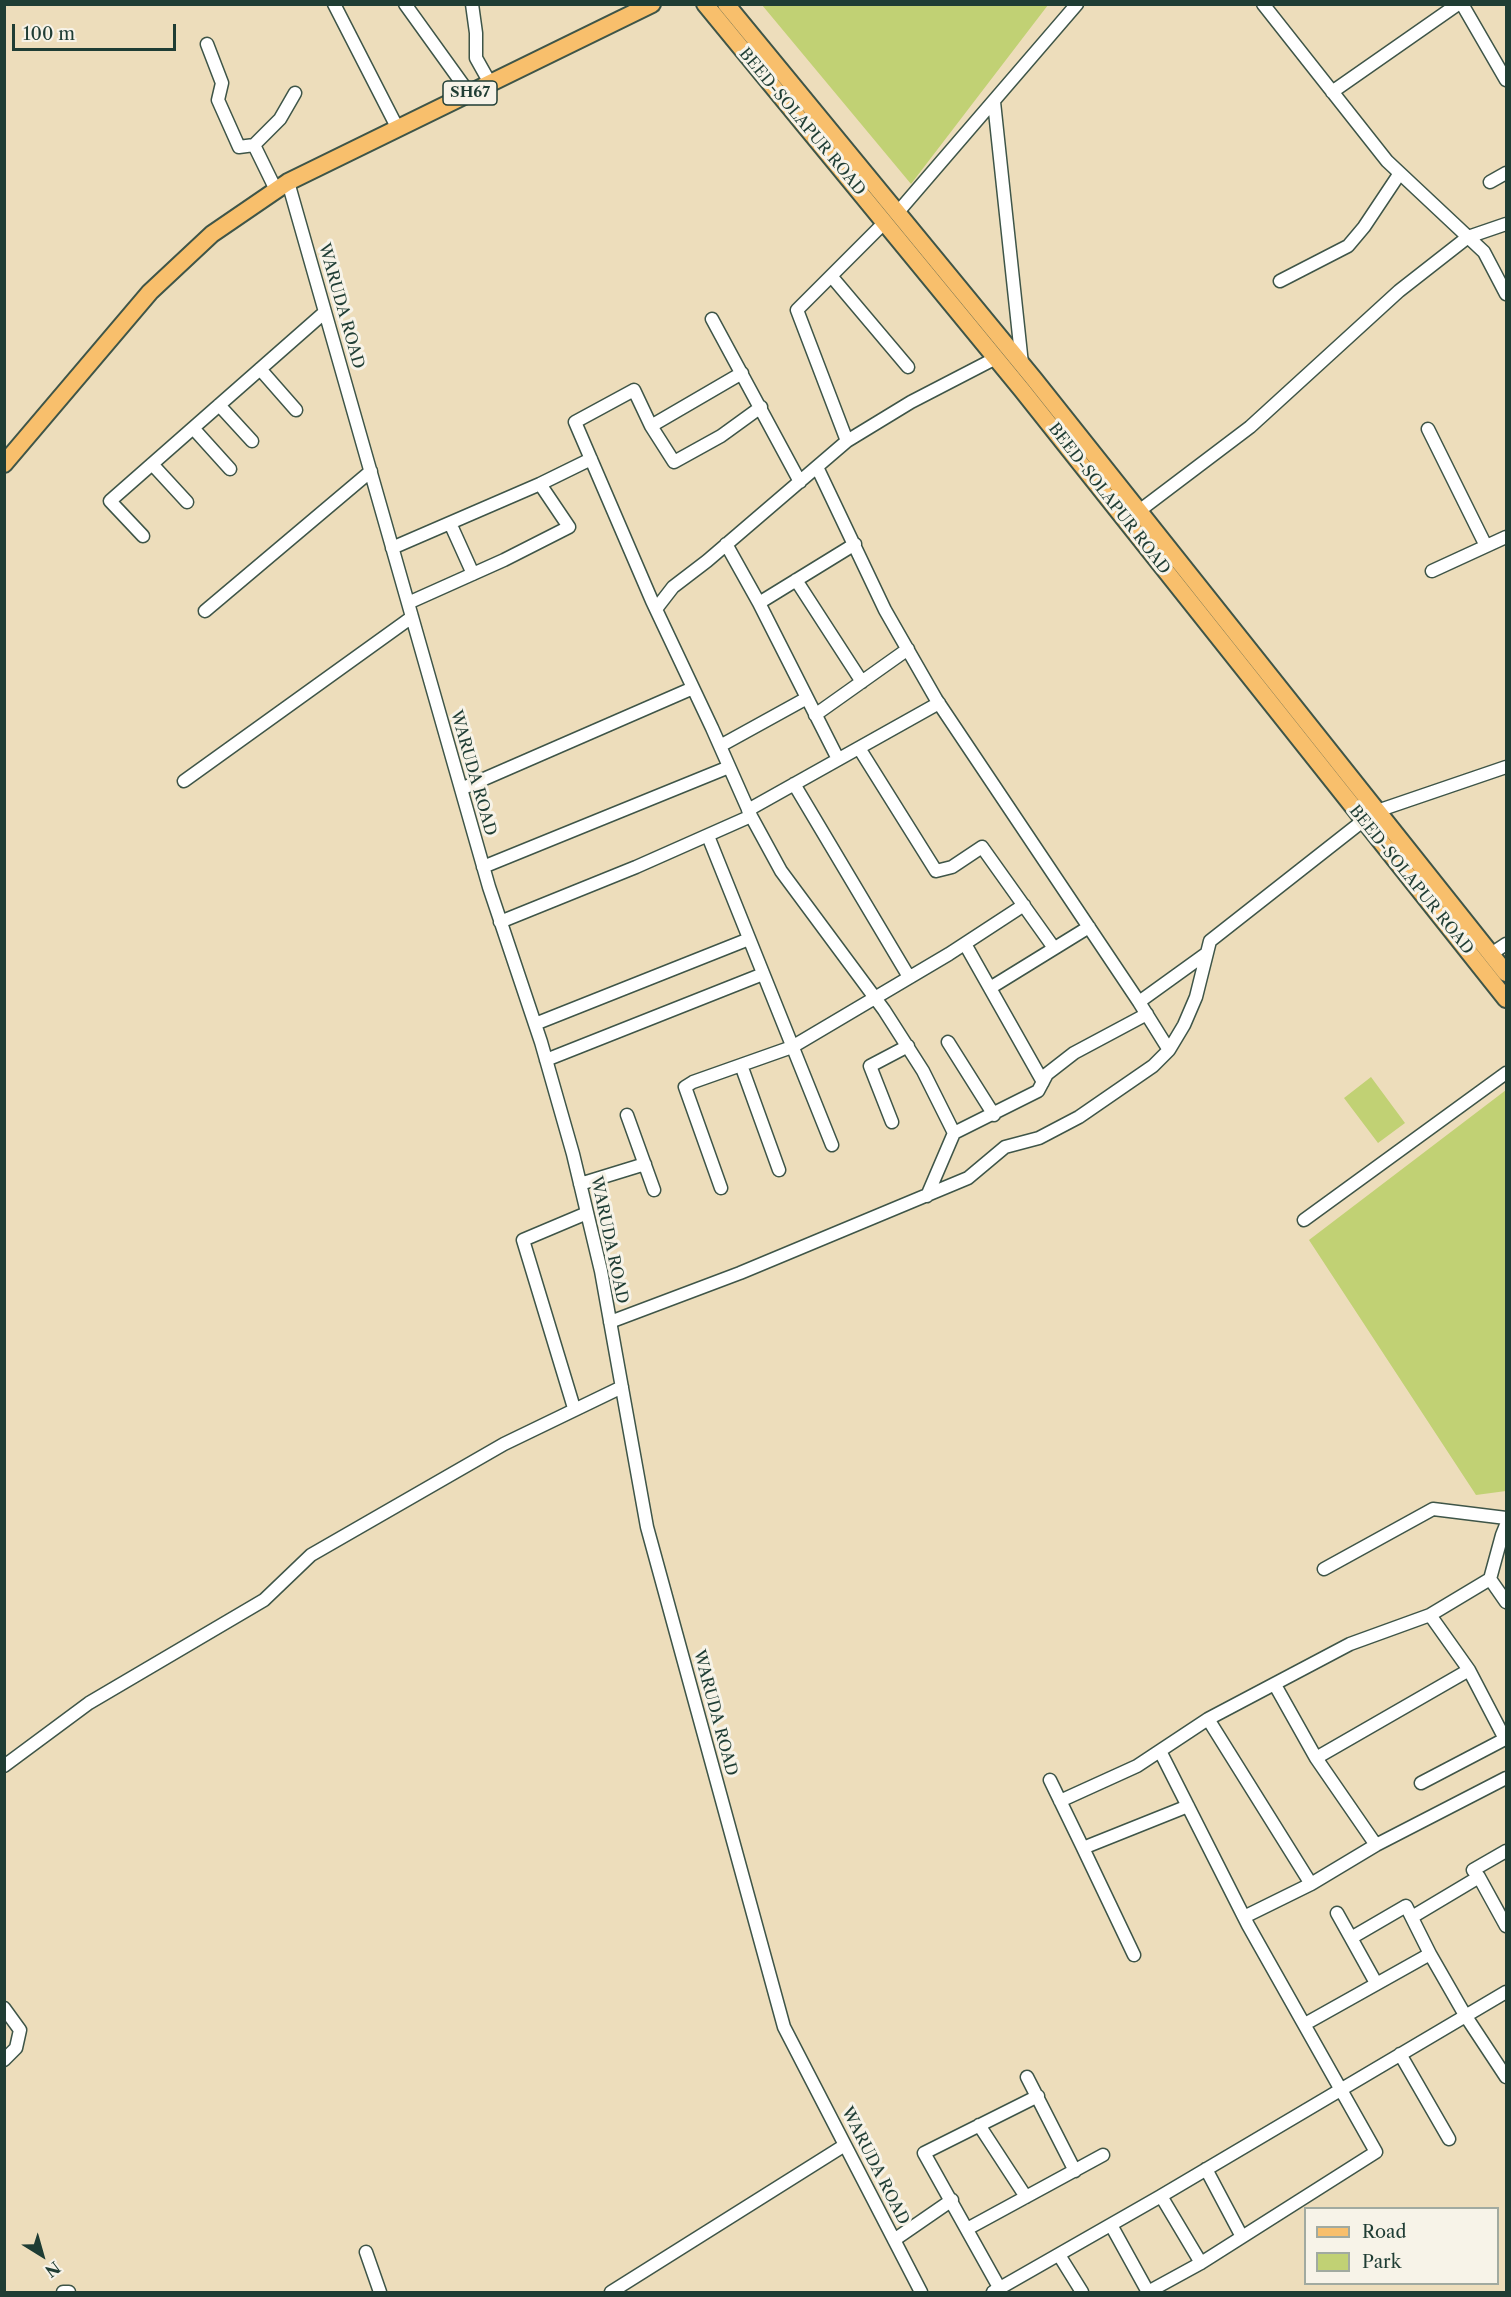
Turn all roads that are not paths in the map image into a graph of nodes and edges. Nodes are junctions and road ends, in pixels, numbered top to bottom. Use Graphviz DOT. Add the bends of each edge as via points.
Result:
graph roads {
  1 [pos="334,4"];
  2 [pos="405,4"];
  3 [pos="472,4"];
  4 [pos="652,4"];
  5 [pos="705,4"];
  6 [pos="726,4"];
  7 [pos="1077,4"];
  8 [pos="1263,4"];
  9 [pos="1460,4"];
  10 [pos="207,44"];
  11 [pos="1506,80"];
  12 [pos="490,83"];
  13 [pos="1332,92"];
  14 [pos="295,93"];
  15 [pos="469,93"];
  16 [pos="994,102"];
  17 [pos="397,127"];
  18 [pos="254,146"];
  19 [pos="1400,173"];
  20 [pos="1506,173"];
  21 [pos="1490,182"];
  22 [pos="282,186"];
  23 [pos="892,217"];
  24 [pos="1504,228"];
  25 [pos="1468,237"];
  26 [pos="832,277"];
  27 [pos="1280,281"];
  28 [pos="1506,294"];
  29 [pos="326,312"];
  30 [pos="712,320"];
  31 [pos="996,358"];
  32 [pos="1022,364"];
  33 [pos="908,367"];
  34 [pos="260,369"];
  35 [pos="742,373"];
  36 [pos="219,405"];
  37 [pos="761,407"];
  38 [pos="296,410"];
  39 [pos="651,426"];
  40 [pos="193,428"];
  41 [pos="1428,429"];
  42 [pos="252,441"];
  43 [pos="847,441"];
  44 [pos="591,459"];
  45 [pos="4,464"];
  46 [pos="152,464"];
  47 [pos="817,467"];
  48 [pos="230,470"];
  49 [pos="371,471"];
  50 [pos="800,482"];
  51 [pos="540,484"];
  52 [pos="187,502"];
  53 [pos="1139,511"];
  54 [pos="450,523"];
  55 [pos="143,536"];
  56 [pos="1506,537"];
  57 [pos="726,544"];
  58 [pos="855,544"];
  59 [pos="1486,546"];
  60 [pos="392,548"];
  61 [pos="1432,571"];
  62 [pos="473,574"];
  63 [pos="796,580"];
  64 [pos="408,603"];
  65 [pos="759,603"];
  66 [pos="656,609"];
  67 [pos="205,611"];
  68 [pos="412,617"];
  69 [pos="908,649"];
  70 [pos="862,682"];
  71 [pos="693,688"];
  72 [pos="807,698"];
  73 [pos="939,703"];
  74 [pos="815,714"];
  75 [pos="720,746"];
  76 [pos="859,748"];
  77 [pos="838,759"];
  78 [pos="729,767"];
  79 [pos="1506,767"];
  80 [pos="184,781"];
  81 [pos="794,784"];
  82 [pos="460,789"];
  83 [pos="749,813"];
  84 [pos="1370,815"];
  85 [pos="708,836"];
  86 [pos="483,867"];
  87 [pos="1024,905"];
  88 [pos="500,921"];
  89 [pos="1089,927"];
  90 [pos="748,939"];
  91 [pos="965,944"];
  92 [pos="1506,944"];
  93 [pos="1054,948"];
  94 [pos="1207,953"];
  95 [pos="1491,954"];
  96 [pos="1506,973"];
  97 [pos="763,974"];
  98 [pos="909,977"];
  99 [pos="990,988"];
  100 [pos="875,997"];
  101 [pos="1506,999"];
  102 [pos="1139,1002"];
  103 [pos="1147,1014"];
  104 [pos="535,1024"];
  105 [pos="948,1042"];
  106 [pos="908,1046"];
  107 [pos="792,1047"];
  108 [pos="1169,1050"];
  109 [pos="546,1060"];
  110 [pos="741,1065"];
  111 [pos="1506,1073"];
  112 [pos="1043,1082"];
  113 [pos="627,1115"];
  114 [pos="994,1115"];
  115 [pos="892,1122"];
  116 [pos="954,1134"];
  117 [pos="832,1145"];
  118 [pos="645,1164"];
  119 [pos="779,1170"];
  120 [pos="580,1184"];
  121 [pos="721,1188"];
  122 [pos="654,1190"];
  123 [pos="927,1196"];
  124 [pos="587,1213"];
  125 [pos="1304,1220"];
  126 [pos="610,1322"];
  127 [pos="622,1387"];
  128 [pos="574,1408"];
  129 [pos="1506,1518"];
  130 [pos="1506,1525"];
  131 [pos="1324,1569"];
  132 [pos="1490,1579"];
  133 [pos="1506,1602"];
  134 [pos="1430,1615"];
  135 [pos="1469,1670"];
  136 [pos="1275,1685"];
  137 [pos="1208,1719"];
  138 [pos="1160,1751"];
  139 [pos="1316,1758"];
  140 [pos="4,1766"];
  141 [pos="1506,1778"];
  142 [pos="1050,1780"];
  143 [pos="1421,1783"];
  144 [pos="1060,1801"];
  145 [pos="1188,1806"];
  146 [pos="1376,1845"];
  147 [pos="1083,1848"];
  148 [pos="1506,1851"];
  149 [pos="1479,1877"];
  150 [pos="1311,1884"];
  151 [pos="1337,1913"];
  152 [pos="1244,1917"];
  153 [pos="1412,1917"];
  154 [pos="1506,1927"];
  155 [pos="1351,1938"];
  156 [pos="1430,1954"];
  157 [pos="1134,1955"];
  158 [pos="1376,1983"];
  159 [pos="1506,1992"];
  160 [pos="4,2008"];
  161 [pos="1465,2014"];
  162 [pos="1305,2024"];
  163 [pos="1400,2054"];
  164 [pos="1502,2058"];
  165 [pos="4,2060"];
  166 [pos="1027,2078"];
  167 [pos="1506,2078"];
  168 [pos="1342,2088"];
  169 [pos="1038,2096"];
  170 [pos="979,2125"];
  171 [pos="1449,2139"];
  172 [pos="845,2145"];
  173 [pos="1103,2156"];
  174 [pos="1206,2169"];
  175 [pos="1075,2171"];
  176 [pos="1161,2196"];
  177 [pos="1026,2197"];
  178 [pos="952,2200"];
  179 [pos="1111,2225"];
  180 [pos="968,2229"];
  181 [pos="1241,2235"];
  182 [pos="894,2240"];
  183 [pos="366,2252"];
  184 [pos="1059,2255"];
  185 [pos="1201,2263"];
  186 [pos="1004,2289"];
  187 [pos="63,2292"];
  188 [pos="69,2292"];
  189 [pos="380,2292"];
  190 [pos="611,2292"];
  191 [pos="921,2292"];
  192 [pos="1082,2292"];
  193 [pos="1148,2292"];
  1 -- 17 [label="street"];
  2 -- 15 [label="street"];
  3 -- 12 [label="street" via="476,58"];
  4 -- 12 [label="main road, SH67"];
  5 -- 23 [label="main road, BEED-SOLAPUR ROAD"];
  6 -- 23 [label="main road, BEED-SOLAPUR ROAD"];
  7 -- 16 [label="street"];
  8 -- 13 [label="street"];
  9 -- 11 [label="street"];
  9 -- 13 [label="street"];
  10 -- 18 [label="street" via="222,83 218,100 239,147"];
  12 -- 15 [label="main road, SH67"];
  13 -- 19 [label="street"];
  14 -- 18 [label="street" via="280,119"];
  15 -- 17 [label="main road, SH67"];
  16 -- 23 [label="street"];
  16 -- 32 [label="street"];
  17 -- 22 [label="main road, SH67"];
  18 -- 22 [label="street, WARUDA ROAD"];
  19 -- 25 [label="street"];
  19 -- 27 [label="street" via="1348,246"];
  20 -- 21 [label="street"];
  22 -- 29 [label="street, WARUDA ROAD"];
  22 -- 45 [label="main road, SH67" via="212,234 150,292"];
  23 -- 26 [label="street"];
  23 -- 31 [label="main road, BEED-SOLAPUR ROAD"];
  23 -- 32 [label="main road, BEED-SOLAPUR ROAD"];
  24 -- 25 [label="street"];
  25 -- 28 [label="street" via="1484,252"];
  25 -- 53 [label="street" via="1399,291 1250,427"];
  26 -- 33 [label="street"];
  26 -- 43 [label="street" via="797,310"];
  29 -- 34 [label="street"];
  29 -- 49 [label="street, WARUDA ROAD"];
  30 -- 35 [label="street"];
  31 -- 43 [label="street" via="910,402"];
  31 -- 84 [label="main road, BEED-SOLAPUR ROAD"];
  32 -- 53 [label="main road, BEED-SOLAPUR ROAD"];
  34 -- 36 [label="street"];
  34 -- 38 [label="street"];
  35 -- 37 [label="street"];
  35 -- 39 [label="street"];
  36 -- 40 [label="street"];
  36 -- 42 [label="street"];
  37 -- 39 [label="street" via="721,436 674,462"];
  37 -- 50 [label="street"];
  39 -- 44 [label="street" via="634,390 575,422"];
  40 -- 46 [label="street"];
  40 -- 48 [label="street"];
  41 -- 59 [label="street"];
  43 -- 47 [label="street"];
  44 -- 51 [label="street"];
  44 -- 66 [label="street"];
  46 -- 52 [label="street"];
  46 -- 55 [label="street" via="110,501"];
  47 -- 50 [label="street"];
  47 -- 58 [label="street"];
  49 -- 60 [label="street, WARUDA ROAD"];
  49 -- 67 [label="street"];
  50 -- 57 [label="street"];
  51 -- 54 [label="street"];
  51 -- 62 [label="street" via="569,527"];
  53 -- 84 [label="main road, BEED-SOLAPUR ROAD"];
  54 -- 60 [label="street"];
  54 -- 62 [label="street"];
  56 -- 59 [label="street"];
  57 -- 65 [label="street"];
  57 -- 66 [label="street" via="673,587"];
  58 -- 63 [label="street"];
  58 -- 69 [label="street"];
  59 -- 61 [label="street"];
  60 -- 64 [label="street, WARUDA ROAD"];
  62 -- 64 [label="street"];
  63 -- 65 [label="street"];
  63 -- 70 [label="street"];
  64 -- 68 [label="street, WARUDA ROAD"];
  65 -- 72 [label="street"];
  66 -- 71 [label="street"];
  68 -- 80 [label="street"];
  68 -- 82 [label="street, WARUDA ROAD"];
  69 -- 70 [label="street"];
  69 -- 73 [label="street"];
  70 -- 74 [label="street"];
  71 -- 75 [label="street"];
  71 -- 82 [label="street"];
  72 -- 74 [label="street"];
  72 -- 75 [label="street"];
  73 -- 76 [label="street"];
  73 -- 89 [label="street"];
  74 -- 77 [label="street"];
  75 -- 78 [label="street"];
  76 -- 77 [label="street"];
  76 -- 87 [label="street" via="936,871 952,867 982,847"];
  77 -- 81 [label="street"];
  78 -- 83 [label="street"];
  78 -- 86 [label="street"];
  79 -- 84 [label="street"];
  81 -- 83 [label="street"];
  81 -- 98 [label="street"];
  82 -- 86 [label="street, WARUDA ROAD"];
  83 -- 85 [label="street"];
  83 -- 100 [label="street" via="781,871"];
  84 -- 94 [label="street" via="1210,941"];
  84 -- 95 [label="main road, BEED-SOLAPUR ROAD"];
  84 -- 101 [label="main road, BEED-SOLAPUR ROAD"];
  85 -- 88 [label="street"];
  85 -- 90 [label="street"];
  86 -- 88 [label="street, WARUDA ROAD"];
  87 -- 91 [label="street"];
  87 -- 93 [label="street"];
  88 -- 104 [label="street, WARUDA ROAD"];
  89 -- 93 [label="street"];
  89 -- 102 [label="street"];
  90 -- 97 [label="street"];
  90 -- 104 [label="street"];
  91 -- 98 [label="street"];
  91 -- 99 [label="street"];
  92 -- 95 [label="street"];
  93 -- 99 [label="street"];
  94 -- 102 [label="street"];
  94 -- 108 [label="street" via="1188,1016"];
  95 -- 96 [label="main road, BEED-SOLAPUR ROAD"];
  97 -- 107 [label="street"];
  97 -- 109 [label="street"];
  98 -- 100 [label="street"];
  99 -- 112 [label="street"];
  100 -- 106 [label="street"];
  100 -- 107 [label="street"];
  102 -- 103 [label="street"];
  103 -- 108 [label="street"];
  103 -- 112 [label="street" via="1074,1053 1047,1074"];
  104 -- 109 [label="street, WARUDA ROAD"];
  105 -- 114 [label="street"];
  106 -- 115 [label="street" via="870,1066"];
  106 -- 116 [label="street"];
  107 -- 110 [label="street"];
  107 -- 117 [label="street"];
  108 -- 123 [label="street" via="1153,1066 1079,1117 1039,1138 1005,1147 968,1178"];
  109 -- 120 [label="street, WARUDA ROAD"];
  110 -- 119 [label="street"];
  110 -- 121 [label="street" via="685,1088"];
  111 -- 125 [label="street"];
  112 -- 114 [label="street" via="1038,1091"];
  113 -- 118 [label="street"];
  114 -- 116 [label="street"];
  116 -- 123 [label="street"];
  118 -- 120 [label="street"];
  118 -- 122 [label="street"];
  120 -- 124 [label="street, WARUDA ROAD"];
  123 -- 126 [label="street"];
  124 -- 126 [label="street, WARUDA ROAD"];
  124 -- 128 [label="street" via="523,1240"];
  126 -- 127 [label="street, WARUDA ROAD"];
  127 -- 128 [label="street"];
  127 -- 172 [label="street, WARUDA ROAD" via="647,1527 784,2027"];
  128 -- 140 [label="street" via="442,1478 311,1555 264,1600 89,1703"];
  129 -- 131 [label="street" via="1433,1509"];
  130 -- 132 [label="street"];
  132 -- 133 [label="street"];
  132 -- 134 [label="street"];
  134 -- 135 [label="street"];
  134 -- 136 [label="street" via="1350,1644"];
  135 -- 139 [label="street"];
  135 -- 143 [label="street" via="1505,1739"];
  136 -- 137 [label="street"];
  136 -- 139 [label="street"];
  137 -- 138 [label="street"];
  137 -- 150 [label="street"];
  138 -- 144 [label="street" via="1137,1766"];
  138 -- 145 [label="street"];
  139 -- 146 [label="street"];
  141 -- 146 [label="street"];
  142 -- 144 [label="street"];
  144 -- 147 [label="street"];
  145 -- 147 [label="street"];
  145 -- 152 [label="street"];
  146 -- 150 [label="street"];
  147 -- 157 [label="street"];
  148 -- 149 [label="street" via="1473,1870"];
  149 -- 153 [label="street"];
  149 -- 154 [label="street"];
  150 -- 152 [label="street"];
  151 -- 155 [label="street"];
  152 -- 162 [label="street"];
  153 -- 155 [label="street" via="1406,1906"];
  153 -- 156 [label="street"];
  155 -- 158 [label="street"];
  156 -- 158 [label="street"];
  156 -- 161 [label="street"];
  158 -- 162 [label="street"];
  159 -- 161 [label="street"];
  160 -- 165 [label="street" via="20,2030 16,2048"];
  161 -- 163 [label="street"];
  161 -- 164 [label="street"];
  162 -- 168 [label="street"];
  163 -- 168 [label="street"];
  163 -- 171 [label="street"];
  164 -- 167 [label="street"];
  166 -- 169 [label="street"];
  168 -- 174 [label="street"];
  168 -- 181 [label="street" via="1376,2152"];
  169 -- 170 [label="street"];
  169 -- 175 [label="street"];
  170 -- 177 [label="street"];
  170 -- 178 [label="street" via="924,2153"];
  172 -- 182 [label="street, WARUDA ROAD"];
  172 -- 190 [label="street"];
  173 -- 175 [label="street"];
  174 -- 176 [label="street"];
  174 -- 181 [label="street"];
  175 -- 177 [label="street"];
  176 -- 179 [label="street"];
  176 -- 185 [label="street"];
  177 -- 180 [label="street"];
  178 -- 180 [label="street"];
  178 -- 182 [label="street"];
  179 -- 184 [label="street"];
  179 -- 193 [label="street"];
  180 -- 186 [label="street"];
  181 -- 185 [label="street"];
  182 -- 191 [label="street, WARUDA ROAD"];
  183 -- 189 [label="street"];
  184 -- 186 [label="street"];
  184 -- 192 [label="street"];
  185 -- 193 [label="street"];
  187 -- 188 [label="street"];
}
